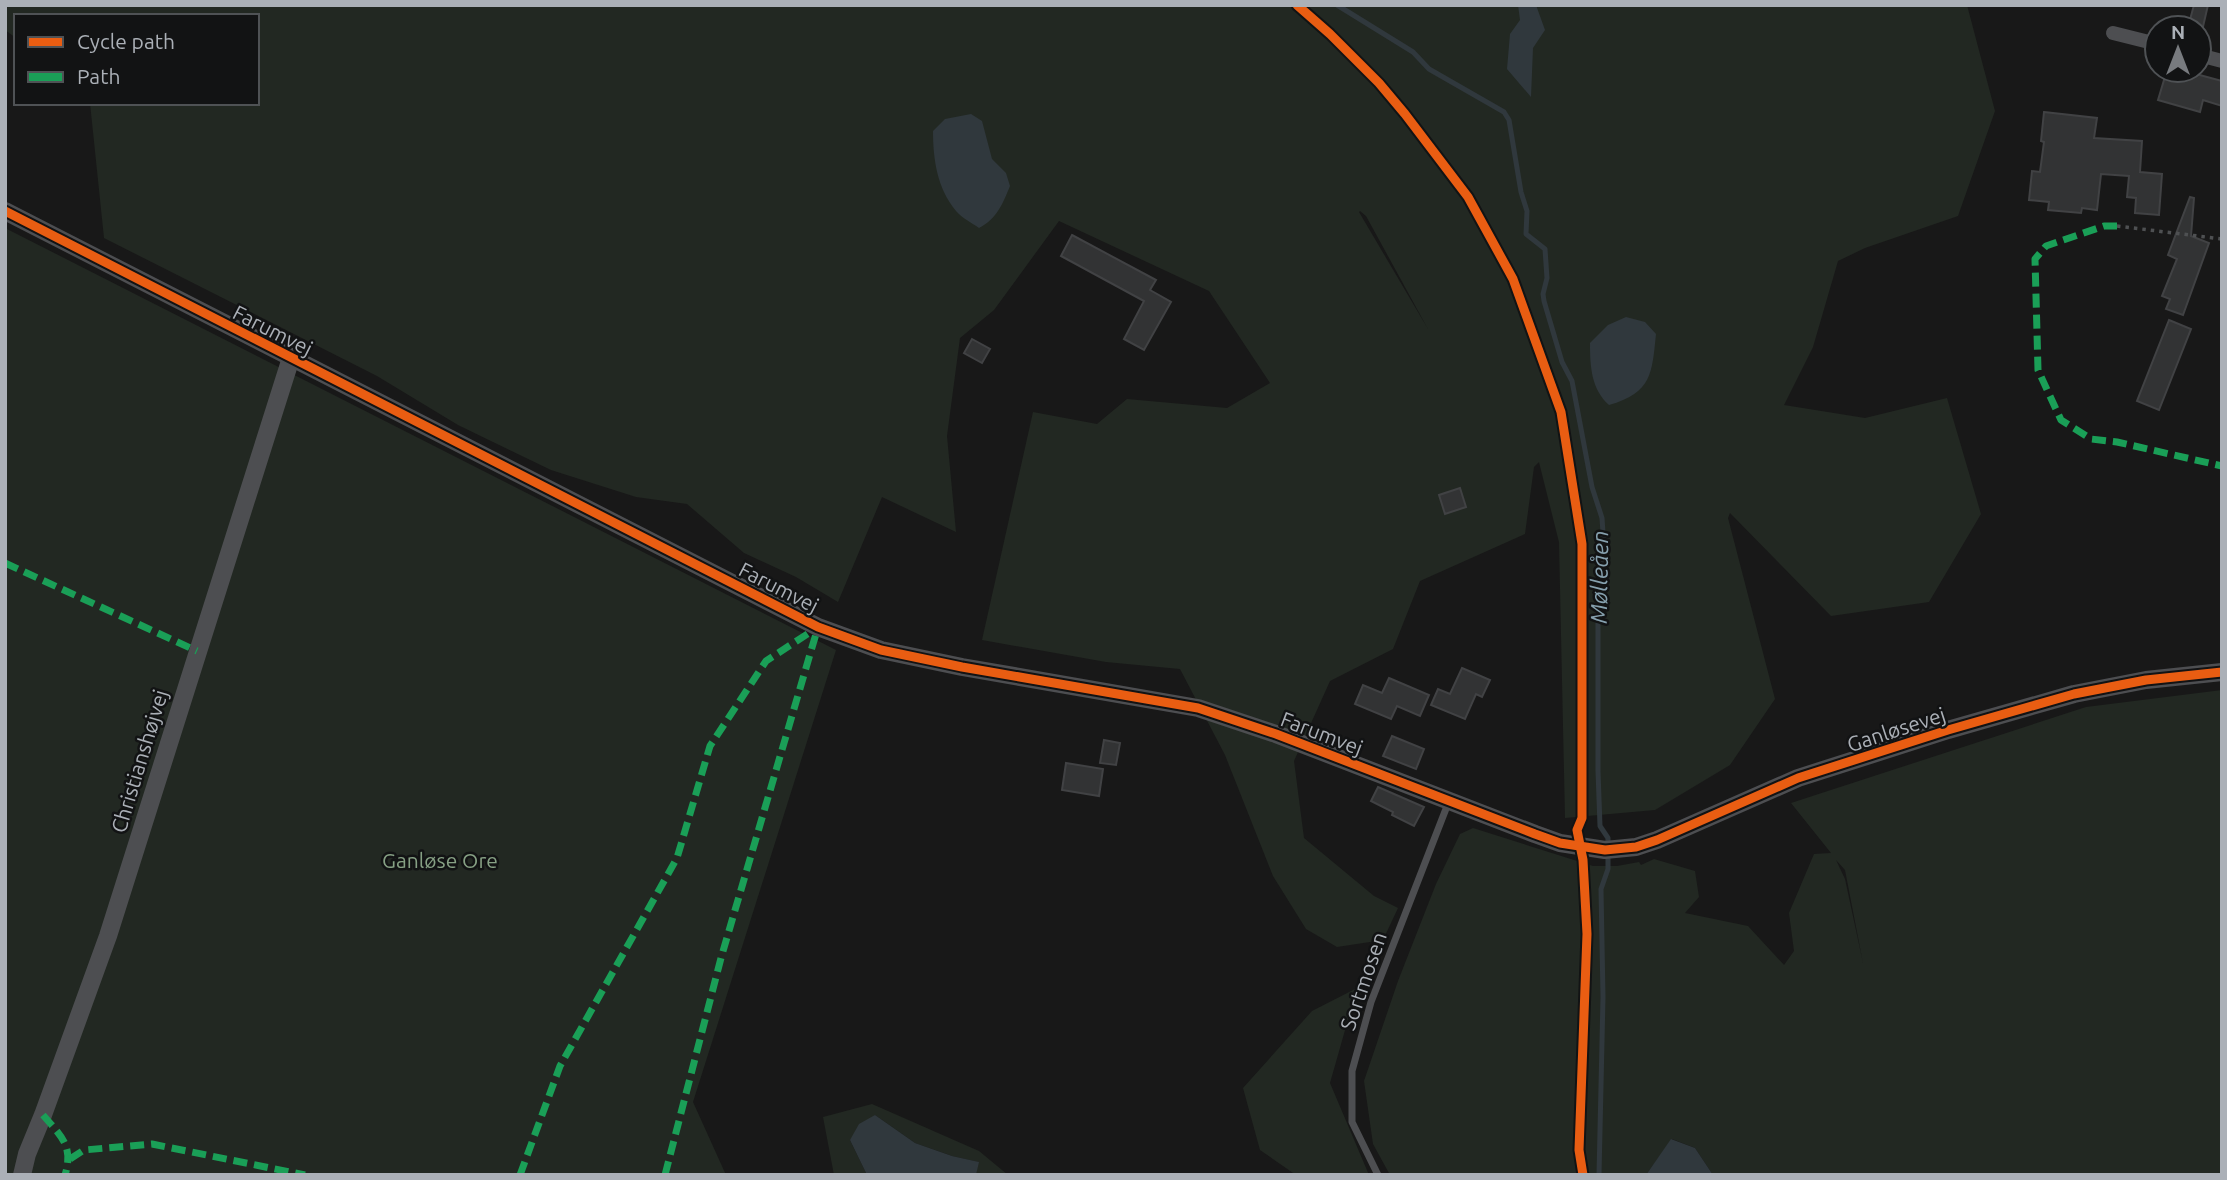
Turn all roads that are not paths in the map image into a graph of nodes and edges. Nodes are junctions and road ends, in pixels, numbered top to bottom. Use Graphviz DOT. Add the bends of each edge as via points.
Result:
graph roads {
  1 [pos="2113,33"];
  2 [pos="2143,40"];
  3 [pos="5,211"];
  4 [pos="291,358"];
  5 [pos="2222,672"];
  6 [pos="1450,800"];
  7 [pos="1590,849"];
  8 [pos="22,1175"];
  9 [pos="1378,1175"];
  1 -- 2 [label="street"];
  3 -- 4 [label="street, Farumvej"];
  4 -- 6 [label="street, Farumvej" via="818,627 881,650 1198,708"];
  4 -- 8 [label="street, Christianshøjvej" via="108,936"];
  5 -- 7 [label="street, Ganløsevej" via="2074,694 1798,778 1657,840 1620,850"];
  6 -- 7 [label="street, Farumvej" via="1560,843"];
  6 -- 9 [label="lane, Sortmosen" via="1371,1002 1352,1071 1352,1122"];
}
